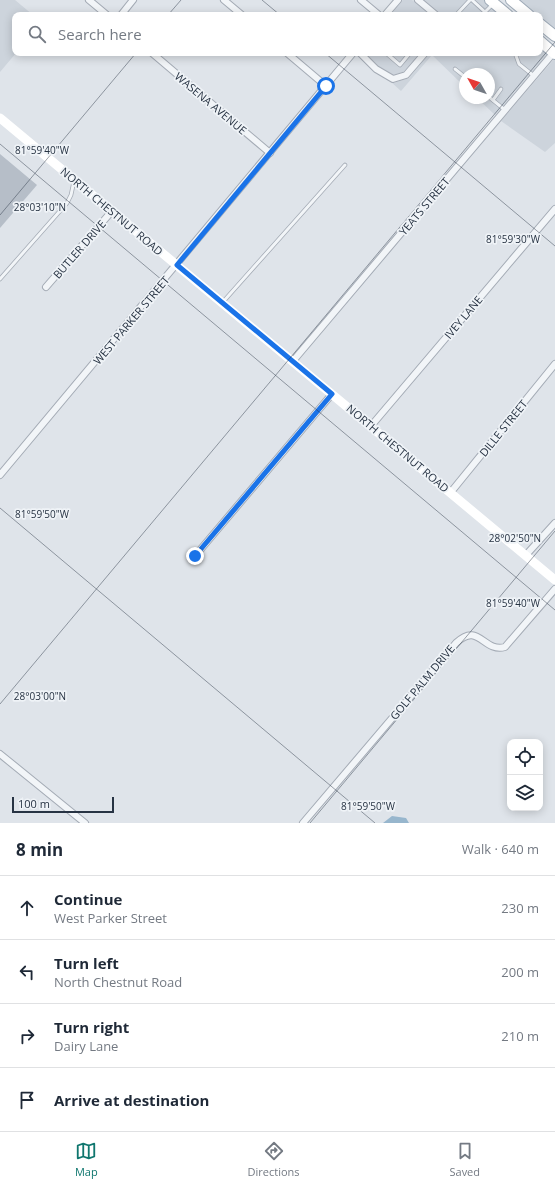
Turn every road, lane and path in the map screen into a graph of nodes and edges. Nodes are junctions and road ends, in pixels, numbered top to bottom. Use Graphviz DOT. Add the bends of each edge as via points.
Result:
graph roads {
  1 [pos="89,0"];
  2 [pos="133,0"];
  3 [pos="224,0"];
  4 [pos="361,0"];
  5 [pos="398,0"];
  6 [pos="418,0"];
  7 [pos="471,0"];
  8 [pos="511,0"];
  9 [pos="492,2"];
  10 [pos="103,12"];
  11 [pos="123,12"];
  12 [pos="238,12"];
  13 [pos="375,12"];
  14 [pos="388,12"];
  15 [pos="432,12"];
  16 [pos="459,12"];
  17 [pos="483,12"];
  18 [pos="485,12"];
  19 [pos="504,12"];
  20 [pos="525,12"];
  21 [pos="543,26"];
  22 [pos="555,36"];
  23 [pos="543,43"];
  24 [pos="555,52"];
  25 [pos="156,56"];
  26 [pos="291,56"];
  27 [pos="351,56"];
  28 [pos="363,56"];
  29 [pos="390,56"];
  30 [pos="408,56"];
  31 [pos="423,56"];
  32 [pos="516,56"];
  33 [pos="455,68"];
  34 [pos="459,72"];
  35 [pos="534,76"];
  36 [pos="326,86"];
  37 [pos="501,90"];
  38 [pos="495,98"];
  39 [pos="495,102"];
  40 [pos="505,110"];
  41 [pos="0,118"];
  42 [pos="270,153"];
  43 [pos="345,166"];
  44 [pos="74,179"];
  45 [pos="555,209"];
  46 [pos="112,211"];
  47 [pos="177,265"];
  48 [pos="0,279"];
  49 [pos="46,288"];
  50 [pos="222,303"];
  51 [pos="292,361"];
  52 [pos="555,364"];
  53 [pos="332,394"];
  54 [pos="371,426"];
  55 [pos="0,475"];
  56 [pos="451,492"];
  57 [pos="555,523"];
  58 [pos="526,555"];
  59 [pos="195,556"];
  60 [pos="555,580"];
  61 [pos="555,589"];
  62 [pos="0,754"];
  63 [pos="85,823"];
  64 [pos="303,823"];
  1 -- 10 [label="street"];
  2 -- 11 [label="street"];
  3 -- 12 [label="street"];
  4 -- 13 [label="street"];
  5 -- 14 [label="street"];
  6 -- 15 [label="street"];
  7 -- 16 [label="lane"];
  7 -- 17 [label="lane"];
  8 -- 20 [label="main road"];
  9 -- 18 [label="lane"];
  9 -- 19 [label="main road"];
  21 -- 22 [label="main road"];
  23 -- 24 [label="main road"];
  24 -- 35 [label="street, YEATS STREET"];
  25 -- 42 [label="street, WASENA AVENUE"];
  26 -- 36 [label="street"];
  27 -- 36 [label="street, WEST PARKER STREET"];
  28 -- 31 [label="street" via="376,69 393,79 406,75"];
  29 -- 30 [label="lane" via="400,65"];
  32 -- 35 [label="lane" via="519,64"];
  33 -- 34 [label="lane"];
  35 -- 40 [label="street, YEATS STREET"];
  36 -- 42 [label="street, WEST PARKER STREET"];
  37 -- 38 [label="lane"];
  39 -- 40 [label="lane"];
  40 -- 51 [label="street, YEATS STREET"];
  41 -- 44 [label="street, NORTH CHESTNUT ROAD"];
  42 -- 47 [label="street, WEST PARKER STREET"];
  43 -- 50 [label="lane"];
  44 -- 46 [label="street, NORTH CHESTNUT ROAD"];
  44 -- 48 [label="lane" via="67,203"];
  45 -- 54 [label="street, IVEY LANE"];
  46 -- 47 [label="street, NORTH CHESTNUT ROAD"];
  46 -- 49 [label="street, BUTLER DRIVE"];
  47 -- 50 [label="street, NORTH CHESTNUT ROAD"];
  47 -- 55 [label="street, WEST PARKER STREET"];
  50 -- 51 [label="street, NORTH CHESTNUT ROAD"];
  51 -- 53 [label="street, NORTH CHESTNUT ROAD"];
  52 -- 56 [label="street, DILLE STREET"];
  53 -- 54 [label="street, NORTH CHESTNUT ROAD"];
  53 -- 59 [label="street"];
  54 -- 56 [label="street, NORTH CHESTNUT ROAD"];
  56 -- 58 [label="street, NORTH CHESTNUT ROAD"];
  57 -- 58 [label="street"];
  58 -- 60 [label="street, NORTH CHESTNUT ROAD"];
  61 -- 64 [label="street, GOLF PALM DRIVE" via="505,647 495,648 477,636 461,638"];
  62 -- 63 [label="street"];
}
